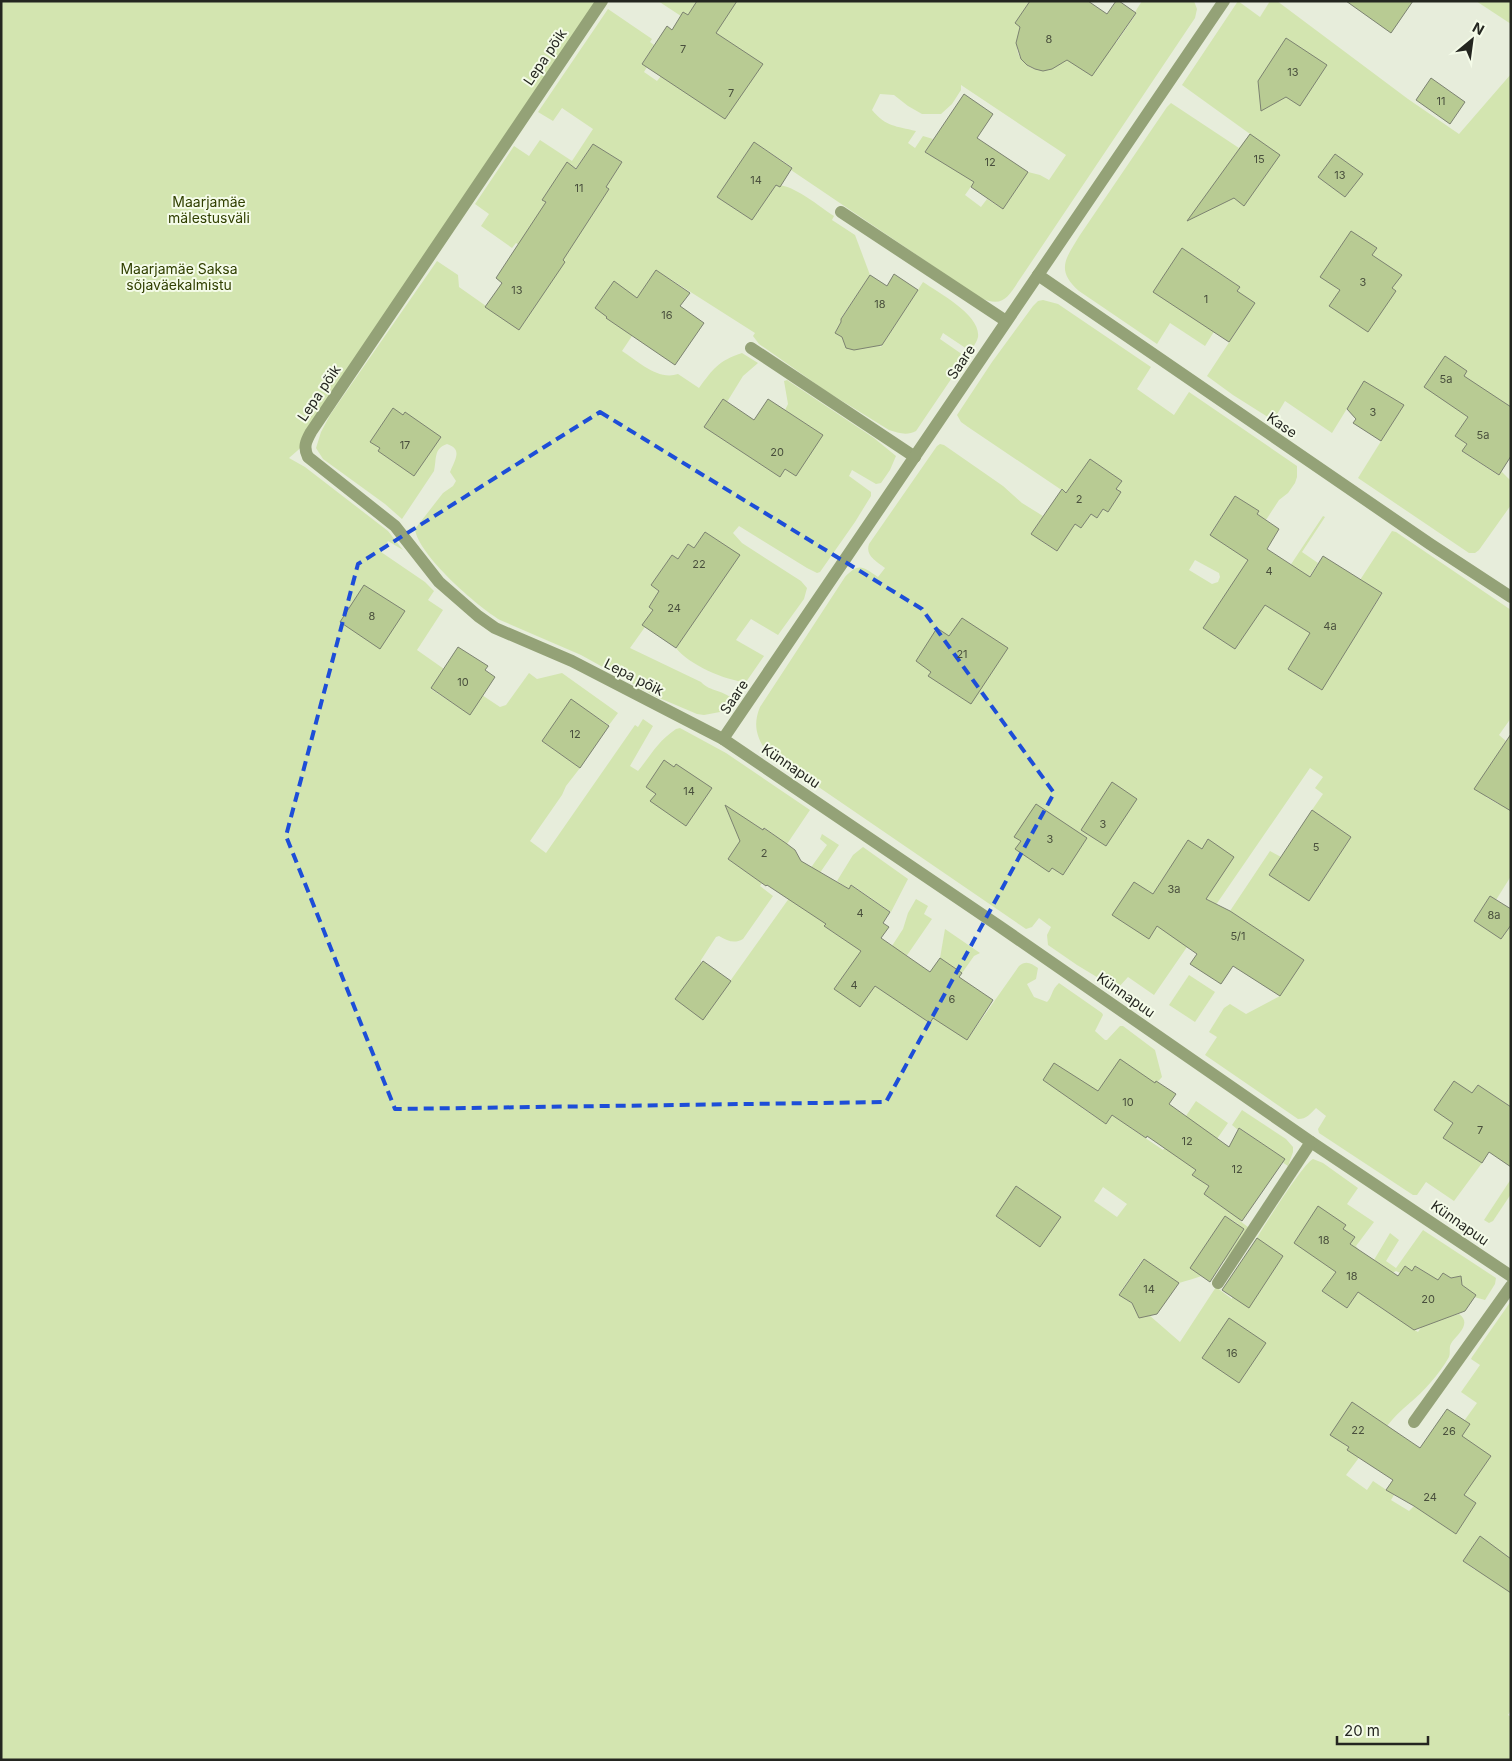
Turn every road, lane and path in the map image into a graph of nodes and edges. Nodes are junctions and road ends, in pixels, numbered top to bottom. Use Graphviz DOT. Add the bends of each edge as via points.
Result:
graph roads {
  1 [pos="602,1"];
  2 [pos="1223,2"];
  3 [pos="841,212"];
  4 [pos="1038,275"];
  5 [pos="1006,321"];
  6 [pos="751,348"];
  7 [pos="915,457"];
  8 [pos="1511,597"];
  9 [pos="724,739"];
  10 [pos="1311,1142"];
  11 [pos="1511,1276"];
  12 [pos="1218,1283"];
  13 [pos="1511,1286"];
  14 [pos="1414,1422"];
  1 -- 9 [label="street, Lepa põik" via="311,432 305,451 313,462 395,526 439,582 495,628 572,661"];
  2 -- 4 [label="street, Saare"];
  3 -- 5 [label="street"];
  4 -- 5 [label="street, Saare"];
  4 -- 8 [label="street, Kase"];
  5 -- 7 [label="street, Saare"];
  6 -- 7 [label="street"];
  7 -- 9 [label="street, Saare"];
  9 -- 10 [label="street, Künnapuu"];
  10 -- 11 [label="street, Künnapuu"];
  10 -- 12 [label="street"];
  13 -- 14 [label="street"];
}
